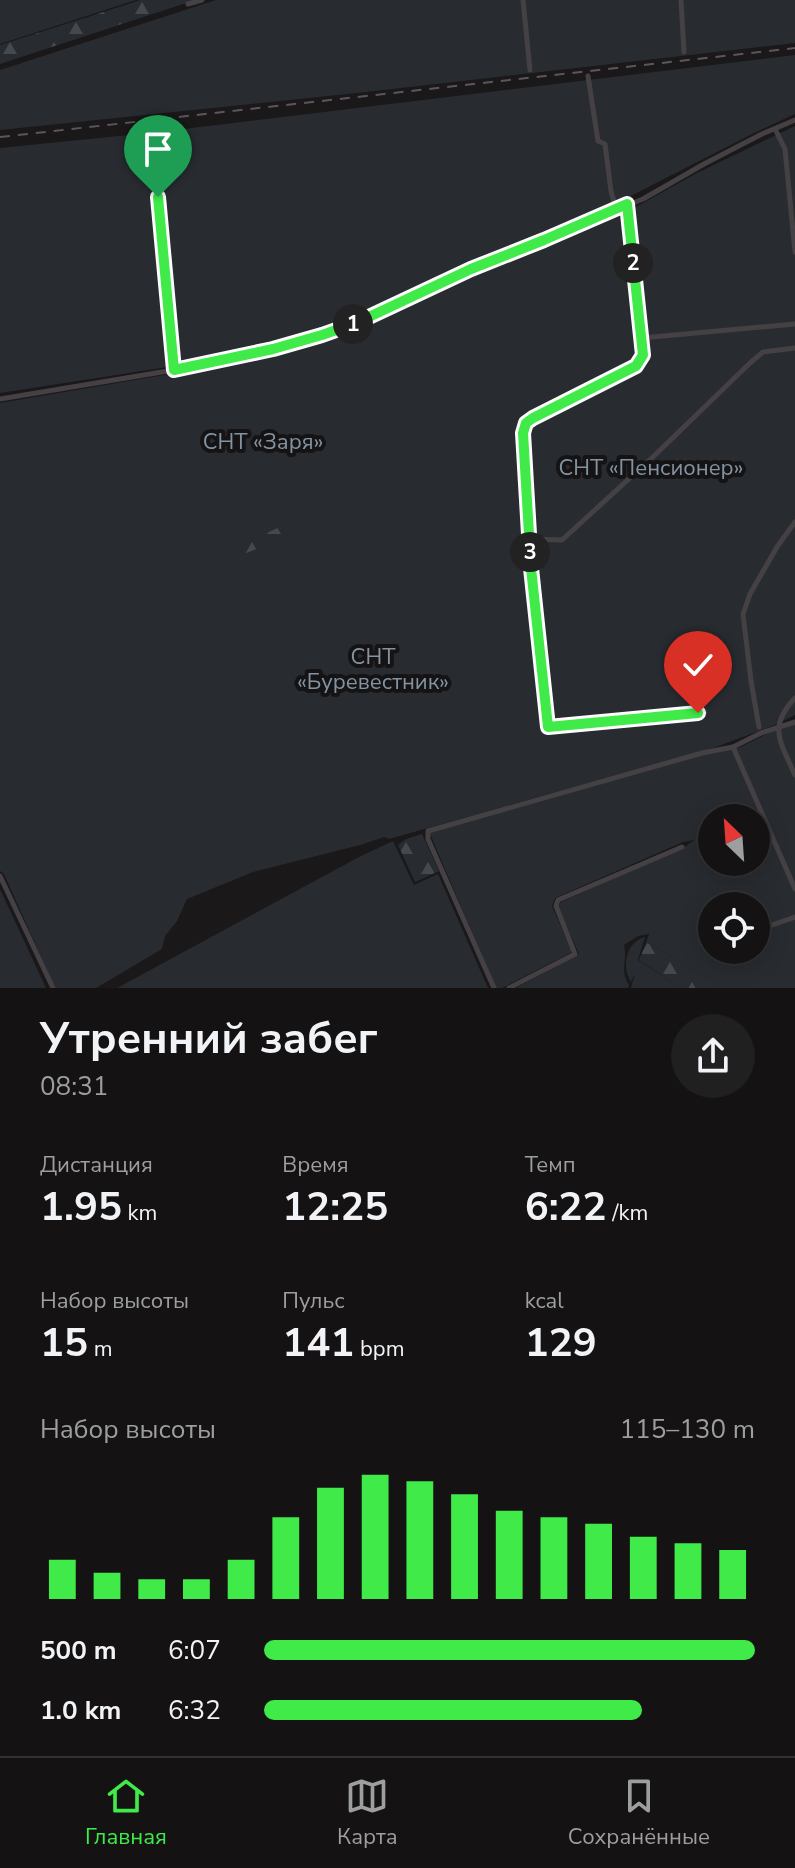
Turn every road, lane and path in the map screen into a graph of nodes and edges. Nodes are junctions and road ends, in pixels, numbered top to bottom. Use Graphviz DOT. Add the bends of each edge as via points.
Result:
graph roads {
  1 [pos="202,0"];
  2 [pos="523,0"];
  3 [pos="681,0"];
  4 [pos="188,4"];
  5 [pos="684,52"];
  6 [pos="530,70"];
  7 [pos="588,76"];
  8 [pos="795,120"];
  9 [pos="775,129"];
  10 [pos="154,135"];
  11 [pos="627,204"];
  12 [pos="616,209"];
  13 [pos="795,252"];
  14 [pos="795,324"];
  15 [pos="641,338"];
  16 [pos="795,348"];
  17 [pos="174,370"];
  18 [pos="0,399"];
  19 [pos="795,522"];
  20 [pos="529,539"];
  21 [pos="795,698"];
  22 [pos="705,712"];
  23 [pos="795,722"];
  24 [pos="759,727"];
  25 [pos="779,727"];
  26 [pos="733,747"];
  27 [pos="795,775"];
  28 [pos="682,847"];
  29 [pos="0,876"];
  30 [pos="795,889"];
  31 [pos="795,917"];
  32 [pos="770,926"];
  33 [pos="53,988"];
  34 [pos="494,988"];
  35 [pos="509,988"];
  1 -- 4 [label="street"];
  2 -- 6 [label="street"];
  3 -- 5 [label="street"];
  7 -- 12 [label="street"];
  8 -- 9 [label="street"];
  9 -- 11 [label="street"];
  9 -- 13 [label="street" via="785,149"];
  10 -- 17 [label="street"];
  11 -- 12 [label="street"];
  11 -- 15 [label="street"];
  12 -- 17 [label="street" via="356,323 273,349"];
  14 -- 15 [label="street"];
  15 -- 20 [label="street" via="643,355 636,366 526,423"];
  16 -- 20 [label="street" via="763,352 562,540"];
  17 -- 18 [label="street"];
  19 -- 24 [label="street" via="743,614"];
  20 -- 22 [label="street" via="548,727"];
  21 -- 25 [label="street" via="781,714"];
  23 -- 25 [label="street"];
  25 -- 26 [label="street"];
  25 -- 27 [label="street" via="779,740"];
  26 -- 30 [label="street"];
  26 -- 34 [label="street" via="428,831"];
  28 -- 35 [label="street" via="558,900 575,954"];
  29 -- 33 [label="street"];
  31 -- 32 [label="street"];
}
